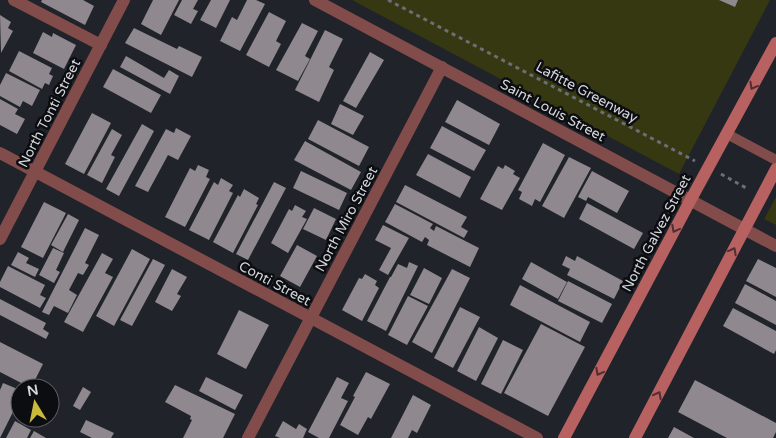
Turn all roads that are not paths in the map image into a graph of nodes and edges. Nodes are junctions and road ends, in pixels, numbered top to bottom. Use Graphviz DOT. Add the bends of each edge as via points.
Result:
graph roads {
  1 [pos="14,0"];
  2 [pos="124,0"];
  3 [pos="315,0"];
  4 [pos="776,43"];
  5 [pos="101,45"];
  6 [pos="442,67"];
  7 [pos="727,134"];
  8 [pos="0,153"];
  9 [pos="776,160"];
  10 [pos="776,169"];
  11 [pos="36,171"];
  12 [pos="690,201"];
  13 [pos="745,229"];
  14 [pos="0,238"];
  15 [pos="776,246"];
  16 [pos="311,318"];
  17 [pos="248,438"];
  18 [pos="537,438"];
  19 [pos="564,438"];
  20 [pos="635,438"];
  1 -- 5 [label="street"];
  2 -- 5 [label="street, North Tonti Street"];
  3 -- 6 [label="street, Saint Louis Street"];
  4 -- 7 [label="street, North Galvez Street, one-way"];
  5 -- 11 [label="street, North Tonti Street"];
  6 -- 12 [label="street, Saint Louis Street"];
  6 -- 16 [label="street, North Miro Street"];
  7 -- 9 [label="lane"];
  7 -- 12 [label="street, North Galvez Street"];
  8 -- 11 [label="street, Conti Street"];
  10 -- 13 [label="street"];
  11 -- 14 [label="street, North Tonti Street"];
  11 -- 16 [label="street, Conti Street"];
  12 -- 13 [label="street, Saint Louis Street"];
  12 -- 19 [label="street, North Galvez Street, one-way"];
  13 -- 15 [label="street, Saint Louis Street"];
  20 -- 13 [label="street, one-way"];
  16 -- 17 [label="street, North Miro Street"];
  16 -- 18 [label="street, Conti Street"];
}
